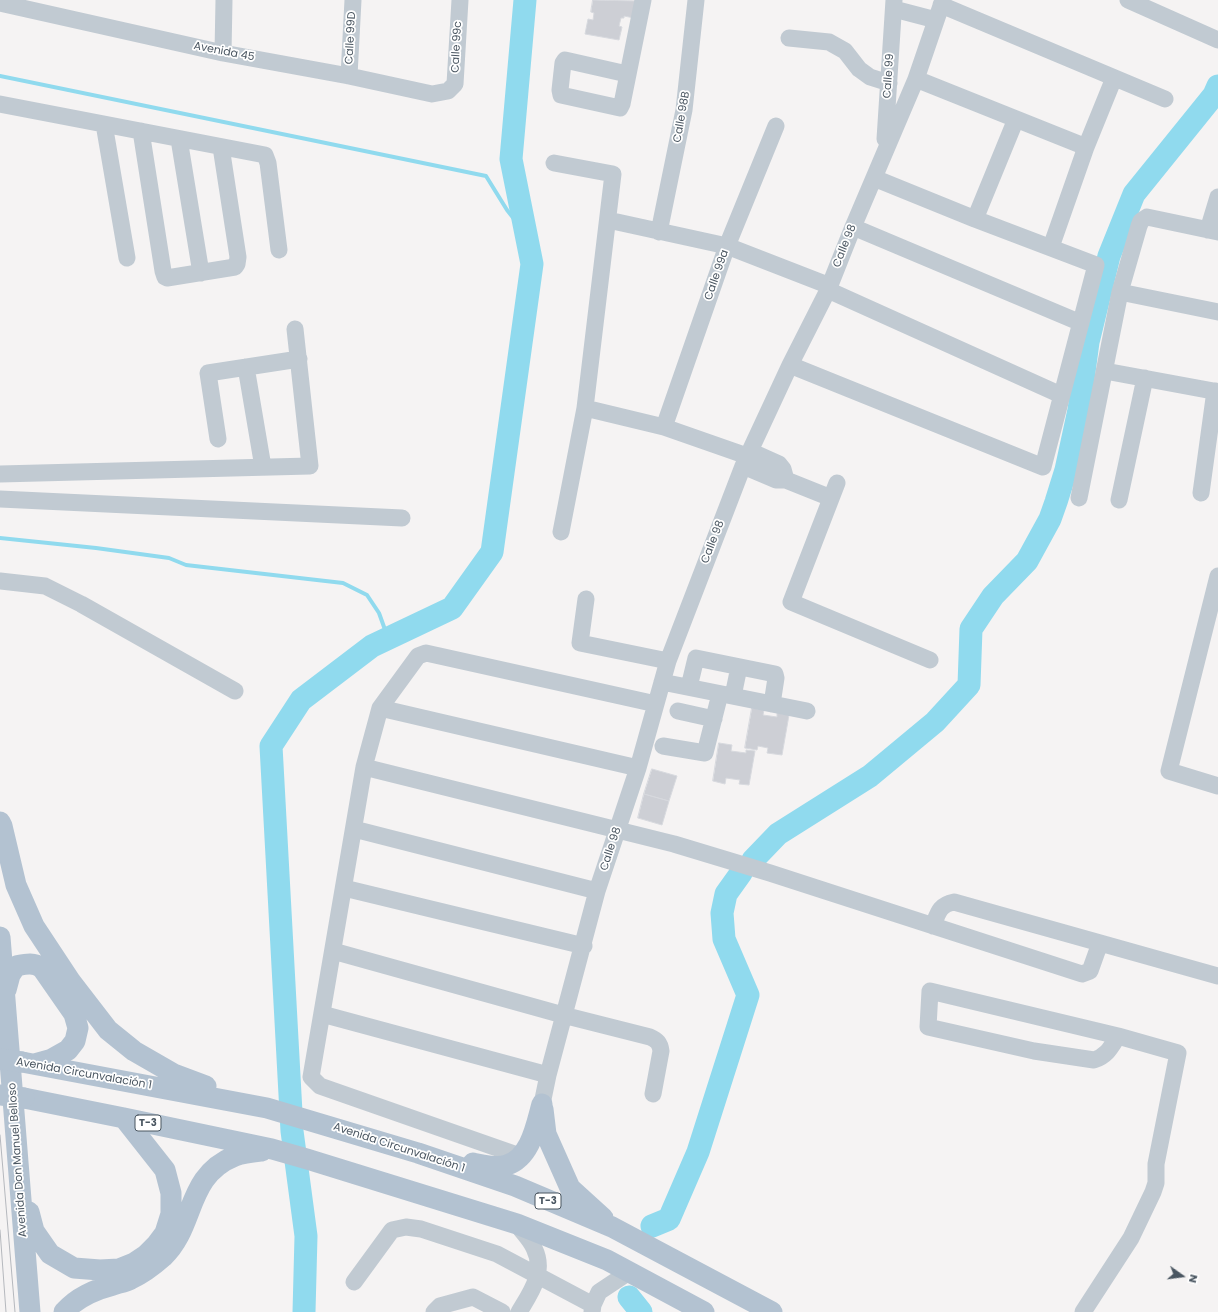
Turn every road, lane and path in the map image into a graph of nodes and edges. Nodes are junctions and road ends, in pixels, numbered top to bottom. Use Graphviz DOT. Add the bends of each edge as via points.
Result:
graph roads {
  1 [pos="224,0"];
  2 [pos="353,0"];
  3 [pos="460,0"];
  4 [pos="643,0"];
  5 [pos="696,0"];
  6 [pos="1128,0"];
  7 [pos="0,3"];
  8 [pos="894,4"];
  9 [pos="940,8"];
  10 [pos="789,38"];
  11 [pos="1218,40"];
  12 [pos="223,53"];
  13 [pos="627,74"];
  14 [pos="349,76"];
  15 [pos="1114,78"];
  16 [pos="916,79"];
  17 [pos="889,83"];
  18 [pos="448,91"];
  19 [pos="1165,99"];
  20 [pos="0,104"];
  21 [pos="1016,119"];
  22 [pos="104,124"];
  23 [pos="776,126"];
  24 [pos="141,131"];
  25 [pos="179,139"];
  26 [pos="221,147"];
  27 [pos="1086,147"];
  28 [pos="884,152"];
  29 [pos="554,163"];
  30 [pos="874,178"];
  31 [pos="1218,197"];
  32 [pos="975,219"];
  33 [pos="608,220"];
  34 [pos="853,227"];
  35 [pos="1213,231"];
  36 [pos="659,232"];
  37 [pos="727,246"];
  38 [pos="1051,247"];
  39 [pos="279,250"];
  40 [pos="127,258"];
  41 [pos="200,273"];
  42 [pos="829,288"];
  43 [pos="1120,292"];
  44 [pos="1218,312"];
  45 [pos="1081,323"];
  46 [pos="295,329"];
  47 [pos="299,359"];
  48 [pos="790,365"];
  49 [pos="246,367"];
  50 [pos="1105,372"];
  51 [pos="1145,378"];
  52 [pos="1217,391"];
  53 [pos="1062,395"];
  54 [pos="585,408"];
  55 [pos="664,427"];
  56 [pos="218,439"];
  57 [pos="746,458"];
  58 [pos="263,467"];
  59 [pos="0,474"];
  60 [pos="1201,493"];
  61 [pos="1079,498"];
  62 [pos="0,499"];
  63 [pos="1119,500"];
  64 [pos="402,518"];
  65 [pos="561,532"];
  66 [pos="1218,576"];
  67 [pos="0,581"];
  68 [pos="586,598"];
  69 [pos="930,660"];
  70 [pos="668,661"];
  71 [pos="739,667"];
  72 [pos="662,682"];
  73 [pos="690,687"];
  74 [pos="235,691"];
  75 [pos="727,695"];
  76 [pos="656,704"];
  77 [pos="772,704"];
  78 [pos="380,708"];
  79 [pos="678,711"];
  80 [pos="807,711"];
  81 [pos="714,719"];
  82 [pos="663,746"];
  83 [pos="364,767"];
  84 [pos="638,768"];
  85 [pos="1218,786"];
  86 [pos="0,822"];
  87 [pos="354,829"];
  88 [pos="618,829"];
  89 [pos="344,888"];
  90 [pos="597,891"];
  91 [pos="933,926"];
  92 [pos="0,937"];
  93 [pos="1100,943"];
  94 [pos="584,946"];
  95 [pos="333,951"];
  96 [pos="1218,976"];
  97 [pos="6,995"];
  98 [pos="322,1014"];
  99 [pos="564,1015"];
  100 [pos="1118,1036"];
  101 [pos="0,1059"];
  102 [pos="28,1063"];
  103 [pos="548,1074"];
  104 [pos="653,1094"];
  105 [pos="0,1095"];
  106 [pos="542,1104"];
  107 [pos="267,1108"];
  108 [pos="124,1118"];
  109 [pos="272,1149"];
  110 [pos="418,1153"];
  111 [pos="520,1156"];
  112 [pos="19,1170"];
  113 [pos="517,1224"];
  114 [pos="612,1227"];
  115 [pos="629,1272"];
  116 [pos="538,1275"];
  117 [pos="354,1282"];
  118 [pos="592,1308"];
  119 [pos="30,1312"];
  120 [pos="64,1312"];
  121 [pos="434,1312"];
  122 [pos="502,1312"];
  123 [pos="519,1312"];
  124 [pos="704,1312"];
  125 [pos="772,1312"];
  126 [pos="1083,1312"];
  1 -- 12 [label="street"];
  2 -- 14 [label="street, Calle 99D"];
  3 -- 18 [label="street, Calle 99c" via="455,84"];
  4 -- 13 [label="street"];
  5 -- 36 [label="street, Calle 98B" via="684,110"];
  6 -- 11 [label="street"];
  7 -- 12 [label="street, Avenida 45"];
  8 -- 9 [label="street"];
  8 -- 17 [label="street, Calle 99"];
  9 -- 15 [label="street"];
  9 -- 16 [label="street, Calle 98"];
  10 -- 17 [label="street" via="829,42 845,51 859,69 870,77"];
  12 -- 14 [label="street, Avenida 45"];
  14 -- 18 [label="street, Avenida 45" via="432,94"];
  15 -- 19 [label="street"];
  15 -- 27 [label="street"];
  16 -- 21 [label="street"];
  16 -- 28 [label="street, Calle 98"];
  17 -- 28 [label="street, Calle 99"];
  20 -- 22 [label="street"];
  21 -- 27 [label="street"];
  21 -- 32 [label="street"];
  22 -- 24 [label="street"];
  22 -- 40 [label="street"];
  23 -- 37 [label="street, Calle 99a"];
  24 -- 25 [label="street"];
  24 -- 41 [label="street" via="163,274 167,278"];
  25 -- 26 [label="street"];
  25 -- 41 [label="street"];
  26 -- 39 [label="street" via="261,154 267,159"];
  26 -- 41 [label="street" via="238,260 235,267"];
  27 -- 38 [label="street"];
  28 -- 30 [label="street, Calle 98"];
  29 -- 33 [label="street" via="613,174"];
  30 -- 32 [label="street"];
  30 -- 34 [label="street, Calle 98"];
  31 -- 35 [label="street"];
  32 -- 38 [label="street"];
  33 -- 36 [label="street"];
  33 -- 54 [label="street"];
  34 -- 42 [label="street, Calle 98"];
  34 -- 45 [label="street"];
  35 -- 43 [label="street" via="1144,218 1139,226"];
  36 -- 37 [label="street"];
  37 -- 42 [label="street"];
  37 -- 55 [label="street, Calle 99a"];
  38 -- 45 [label="street" via="1096,264"];
  42 -- 48 [label="street, Calle 98"];
  42 -- 53 [label="street"];
  43 -- 44 [label="street"];
  43 -- 50 [label="street"];
  45 -- 53 [label="street"];
  46 -- 47 [label="street"];
  47 -- 49 [label="street"];
  47 -- 58 [label="street" via="310,466"];
  48 -- 53 [label="street" via="1042,467"];
  48 -- 57 [label="street, Calle 98"];
  49 -- 56 [label="street" via="208,373"];
  49 -- 58 [label="street"];
  50 -- 51 [label="street"];
  50 -- 61 [label="street"];
  51 -- 52 [label="street"];
  51 -- 63 [label="street"];
  52 -- 60 [label="street"];
  54 -- 55 [label="street"];
  54 -- 65 [label="street"];
  55 -- 57 [label="street"];
  57 -- 69 [label="street" via="779,464 786,480 834,491 791,602"];
  57 -- 70 [label="street, Calle 98"];
  58 -- 59 [label="street"];
  62 -- 64 [label="street"];
  66 -- 85 [label="street" via="1169,771"];
  67 -- 74 [label="street" via="45,586"];
  68 -- 70 [label="street" via="580,643"];
  70 -- 72 [label="street, Calle 98"];
  71 -- 73 [label="street" via="696,658"];
  71 -- 75 [label="street"];
  71 -- 77 [label="street" via="776,675"];
  72 -- 73 [label="street"];
  72 -- 76 [label="street, Calle 98"];
  73 -- 75 [label="street"];
  75 -- 77 [label="street"];
  75 -- 81 [label="street"];
  76 -- 78 [label="street" via="426,653 418,656"];
  76 -- 84 [label="street, Calle 98"];
  77 -- 80 [label="street"];
  78 -- 83 [label="street"];
  78 -- 84 [label="street"];
  79 -- 81 [label="street"];
  81 -- 82 [label="street" via="705,753"];
  83 -- 87 [label="street"];
  83 -- 88 [label="street"];
  84 -- 88 [label="street, Calle 98"];
  86 -- 107 [label="main road" via="16,885 34,926 71,982 108,1030 134,1051 174,1074"];
  87 -- 89 [label="street"];
  87 -- 90 [label="street"];
  88 -- 90 [label="street, Calle 98"];
  88 -- 91 [label="street" via="770,873"];
  89 -- 94 [label="street"];
  89 -- 95 [label="street"];
  90 -- 94 [label="street, Calle 98"];
  91 -- 93 [label="street" via="941,908 954,902"];
  91 -- 93 [label="street" via="1082,974 1090,971"];
  92 -- 97 [label="main road, Avenida Don Manuel Belloso"];
  93 -- 96 [label="street"];
  94 -- 99 [label="street, Calle 98"];
  95 -- 98 [label="street"];
  95 -- 99 [label="street"];
  97 -- 102 [label="main road" via="10,975 16,966 30,963 42,968 74,1014 78,1028 75,1041 68,1050 52,1059"];
  97 -- 112 [label="main road, Avenida Don Manuel Belloso"];
  98 -- 103 [label="street"];
  98 -- 111 [label="street" via="311,1077 320,1086"];
  99 -- 103 [label="street, Calle 98"];
  99 -- 104 [label="street" via="656,1040 661,1051"];
  100 -- 100 [label="street" via="968,1000 930,991 928,1027 1034,1051 1094,1060 1102,1058"];
  100 -- 126 [label="street" via="1178,1053 1156,1164 1154,1192 1131,1238"];
  101 -- 102 [label="main road, Avenida Circunvalación 1 / T-3, bridge"];
  102 -- 107 [label="main road, Avenida Circunvalación 1 / T-3"];
  103 -- 106 [label="street, Calle 98"];
  105 -- 108 [label="main road, T-3, bridge"];
  106 -- 111 [label="main road" via="532,1138"];
  106 -- 114 [label="main road" via="546,1134 570,1188"];
  107 -- 110 [label="main road, Avenida Circunvalación 1 / T-3"];
  108 -- 109 [label="main road, T-3"];
  108 -- 112 [label="main road" via="165,1170 171,1193 171,1214 165,1233 146,1255 134,1263 119,1269 74,1268 50,1254 34,1231"];
  109 -- 113 [label="main road, T-3"];
  109 -- 120 [label="main road" via="236,1155 220,1163 207,1176 196,1193 184,1226 175,1243 163,1257 130,1280 87,1293"];
  110 -- 111 [label="main road" via="491,1166 507,1165"];
  110 -- 114 [label="main road, Avenida Circunvalación 1 / T-3" via="515,1186"];
  112 -- 119 [label="main road, Avenida Don Manuel Belloso"];
  113 -- 115 [label="main road, T-3"];
  113 -- 116 [label="street" via="534,1248"];
  114 -- 125 [label="main road, Avenida Circunvalación 1 / T-3"];
  115 -- 118 [label="street" via="599,1292"];
  115 -- 124 [label="main road, T-3"];
  116 -- 117 [label="street" via="497,1254 421,1229 406,1227 392,1230"];
  116 -- 118 [label="street"];
  116 -- 123 [label="street" via="535,1286"];
  121 -- 122 [label="street" via="440,1306 473,1297"];
}
